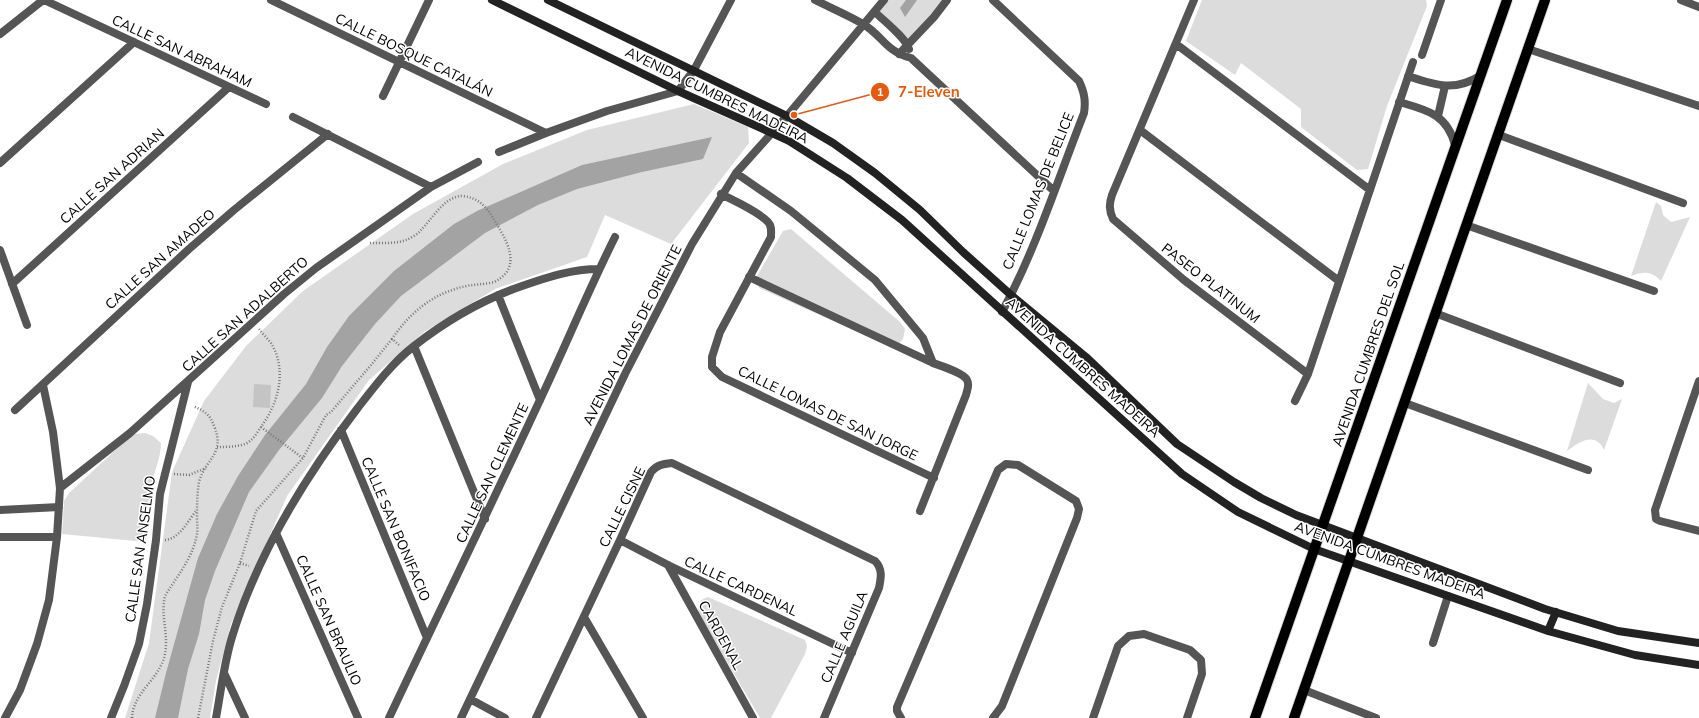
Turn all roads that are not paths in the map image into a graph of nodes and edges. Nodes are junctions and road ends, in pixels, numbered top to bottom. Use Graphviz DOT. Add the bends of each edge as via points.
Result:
graph roads {
  1 [pos="44,0"];
  2 [pos="271,0"];
  3 [pos="429,0"];
  4 [pos="492,0"];
  5 [pos="548,0"];
  6 [pos="731,0"];
  7 [pos="815,0"];
  8 [pos="884,0"];
  9 [pos="946,0"];
  10 [pos="993,0"];
  11 [pos="1194,0"];
  12 [pos="1441,0"];
  13 [pos="1507,0"];
  14 [pos="1545,0"];
  15 [pos="1681,0"];
  16 [pos="1699,7"];
  17 [pos="875,12"];
  18 [pos="864,25"];
  19 [pos="0,34"];
  20 [pos="134,42"];
  21 [pos="1176,44"];
  22 [pos="908,45"];
  23 [pos="1528,49"];
  24 [pos="899,54"];
  25 [pos="1422,55"];
  26 [pos="911,58"];
  27 [pos="398,62"];
  28 [pos="1413,62"];
  29 [pos="694,70"];
  30 [pos="1408,76"];
  31 [pos="1480,76"];
  32 [pos="1445,86"];
  33 [pos="229,87"];
  34 [pos="678,91"];
  35 [pos="383,96"];
  36 [pos="1399,102"];
  37 [pos="266,104"];
  38 [pos="1699,106"];
  39 [pos="787,116"];
  40 [pos="1438,116"];
  41 [pos="293,117"];
  42 [pos="1140,130"];
  43 [pos="546,133"];
  44 [pos="772,133"];
  45 [pos="328,134"];
  46 [pos="1499,135"];
  47 [pos="1455,145"];
  48 [pos="499,152"];
  49 [pos="478,162"];
  50 [pos="0,163"];
  51 [pos="736,173"];
  52 [pos="431,187"];
  53 [pos="1370,190"];
  54 [pos="1054,191"];
  55 [pos="721,194"];
  56 [pos="1682,203"];
  57 [pos="1466,225"];
  58 [pos="615,237"];
  59 [pos="0,250"];
  60 [pos="599,268"];
  61 [pos="749,277"];
  62 [pos="1339,281"];
  63 [pos="12,284"];
  64 [pos="1654,292"];
  65 [pos="498,294"];
  66 [pos="1011,295"];
  67 [pos="1002,312"];
  68 [pos="1436,313"];
  69 [pos="27,325"];
  70 [pos="414,346"];
  71 [pos="933,363"];
  72 [pos="1308,374"];
  73 [pos="1699,381"];
  74 [pos="188,382"];
  75 [pos="1620,383"];
  76 [pos="43,384"];
  77 [pos="540,400"];
  78 [pos="1295,401"];
  79 [pos="1405,403"];
  80 [pos="15,410"];
  81 [pos="341,430"];
  82 [pos="1588,470"];
  83 [pos="934,478"];
  84 [pos="60,488"];
  85 [pos="59,507"];
  86 [pos="0,510"];
  87 [pos="920,511"];
  88 [pos="484,519"];
  89 [pos="1323,525"];
  90 [pos="1699,530"];
  91 [pos="276,533"];
  92 [pos="0,537"];
  93 [pos="57,537"];
  94 [pos="1358,537"];
  95 [pos="620,540"];
  96 [pos="1314,549"];
  97 [pos="1349,561"];
  98 [pos="668,565"];
  99 [pos="879,565"];
  100 [pos="1448,596"];
  101 [pos="1556,612"];
  102 [pos="584,617"];
  103 [pos="1548,631"];
  104 [pos="427,638"];
  105 [pos="1434,643"];
  106 [pos="1699,643"];
  107 [pos="852,652"];
  108 [pos="1699,665"];
  109 [pos="224,673"];
  110 [pos="1304,690"];
  111 [pos="470,699"];
  112 [pos="5,718"];
  113 [pos="111,718"];
  114 [pos="216,718"];
  115 [pos="245,718"];
  116 [pos="358,718"];
  117 [pos="389,718"];
  118 [pos="461,718"];
  119 [pos="505,718"];
  120 [pos="536,718"];
  121 [pos="643,718"];
  122 [pos="753,718"];
  123 [pos="824,718"];
  124 [pos="900,718"];
  125 [pos="993,718"];
  126 [pos="1093,718"];
  127 [pos="1188,718"];
  128 [pos="1255,718"];
  129 [pos="1294,718"];
  130 [pos="1376,718"];
  1 -- 19 [label="street"];
  1 -- 20 [label="street, CALLE SAN ABRAHAM"];
  2 -- 27 [label="street, CALLE BOSQUE CATALÁN"];
  3 -- 27 [label="street"];
  4 -- 34 [label="street, AVENIDA CUMBRES MADEIRA"];
  5 -- 29 [label="street, AVENIDA CUMBRES MADEIRA"];
  6 -- 29 [label="street"];
  7 -- 18 [label="street"];
  8 -- 17 [label="street, AVENIDA LOMAS DE ORIENTE"];
  9 -- 22 [label="street"];
  10 -- 54 [label="street, CALLE LOMAS DE BELICE" via="1079,81 1084,92 1084,113"];
  11 -- 21 [label="street"];
  12 -- 25 [label="street"];
  13 -- 31 [label="main road, AVENIDA CUMBRES DEL SOL"];
  14 -- 23 [label="main road"];
  15 -- 16 [label="street"];
  17 -- 18 [label="street, AVENIDA LOMAS DE ORIENTE"];
  17 -- 22 [label="street"];
  18 -- 24 [label="street"];
  18 -- 39 [label="street, AVENIDA LOMAS DE ORIENTE"];
  20 -- 33 [label="street, CALLE SAN ABRAHAM"];
  20 -- 50 [label="street"];
  21 -- 42 [label="street"];
  21 -- 53 [label="street"];
  22 -- 24 [label="street"];
  22 -- 26 [label="street"];
  23 -- 38 [label="street"];
  23 -- 46 [label="main road"];
  24 -- 26 [label="street"];
  26 -- 54 [label="street"];
  27 -- 35 [label="street"];
  27 -- 43 [label="street, CALLE BOSQUE CATALÁN"];
  28 -- 30 [label="street"];
  29 -- 34 [label="street"];
  29 -- 39 [label="street, AVENIDA CUMBRES MADEIRA"];
  30 -- 32 [label="street"];
  30 -- 36 [label="street"];
  31 -- 32 [label="street" via="1463,84"];
  31 -- 47 [label="main road, AVENIDA CUMBRES DEL SOL"];
  32 -- 40 [label="street"];
  33 -- 37 [label="street, CALLE SAN ABRAHAM"];
  33 -- 63 [label="street, CALLE SAN ADRIAN"];
  34 -- 43 [label="street" via="607,111"];
  34 -- 44 [label="street, AVENIDA CUMBRES MADEIRA"];
  36 -- 40 [label="street"];
  36 -- 53 [label="street"];
  39 -- 44 [label="street, AVENIDA LOMAS DE ORIENTE"];
  39 -- 66 [label="street, AVENIDA CUMBRES MADEIRA" via="834,143 875,173 920,210"];
  40 -- 47 [label="street" via="1452,134"];
  41 -- 45 [label="street"];
  42 -- 62 [label="street"];
  42 -- 72 [label="street, PASEO PLATINUM" via="1109,204 1113,219 1184,280"];
  43 -- 48 [label="street"];
  44 -- 51 [label="street, AVENIDA LOMAS DE ORIENTE"];
  44 -- 67 [label="street, AVENIDA CUMBRES MADEIRA" via="848,178 902,220"];
  45 -- 52 [label="street"];
  45 -- 76 [label="street, CALLE SAN AMADEO" via="189,249"];
  46 -- 56 [label="street"];
  46 -- 57 [label="main road"];
  47 -- 89 [label="main road, AVENIDA CUMBRES DEL SOL"];
  49 -- 52 [label="street, CALLE SAN ADALBERTO"];
  51 -- 55 [label="street, AVENIDA LOMAS DE ORIENTE"];
  51 -- 71 [label="street" via="791,210 875,280 922,338"];
  52 -- 74 [label="street, CALLE SAN ADALBERTO" via="316,268"];
  53 -- 62 [label="street"];
  54 -- 66 [label="street, CALLE LOMAS DE BELICE"];
  55 -- 61 [label="street" via="768,222 772,229 771,237"];
  55 -- 111 [label="street, AVENIDA LOMAS DE ORIENTE" via="652,318"];
  57 -- 64 [label="street"];
  57 -- 68 [label="main road"];
  58 -- 60 [label="street, CALLE SAN CLEMENTE"];
  59 -- 63 [label="street"];
  60 -- 65 [label="street" via="563,272"];
  60 -- 77 [label="street, CALLE SAN CLEMENTE"];
  61 -- 71 [label="street"];
  61 -- 83 [label="street, CALLE LOMAS DE SAN JORGE" via="720,332 712,357 712,367 722,377"];
  62 -- 72 [label="street"];
  63 -- 69 [label="street"];
  65 -- 70 [label="street" via="457,317"];
  65 -- 77 [label="street"];
  66 -- 67 [label="street, CALLE LOMAS DE BELICE"];
  66 -- 89 [label="street, AVENIDA CUMBRES MADEIRA" via="1086,357 1177,444 1261,498"];
  67 -- 96 [label="street, AVENIDA CUMBRES MADEIRA" via="1182,474 1238,512"];
  68 -- 75 [label="street"];
  68 -- 79 [label="main road"];
  70 -- 81 [label="street" via="380,380"];
  70 -- 88 [label="street"];
  71 -- 83 [label="street" via="963,375 969,386"];
  72 -- 78 [label="street"];
  73 -- 90 [label="street" via="1655,510 1656,519 1669,525"];
  74 -- 84 [label="street, CALLE SAN ADALBERTO" via="130,434"];
  74 -- 113 [label="street, CALLE SAN ANSELMO" via="160,494 156,540 139,644"];
  76 -- 80 [label="street, CALLE SAN AMADEO"];
  76 -- 84 [label="street" via="53,432"];
  77 -- 88 [label="street, CALLE SAN CLEMENTE"];
  79 -- 82 [label="street"];
  79 -- 94 [label="main road"];
  81 -- 91 [label="street" via="315,467"];
  81 -- 104 [label="street, CALLE SAN BONIFACIO"];
  83 -- 87 [label="street"];
  84 -- 85 [label="street"];
  85 -- 86 [label="street"];
  85 -- 93 [label="street"];
  88 -- 104 [label="street, CALLE SAN CLEMENTE"];
  89 -- 94 [label="street, AVENIDA CUMBRES MADEIRA"];
  89 -- 96 [label="main road, AVENIDA CUMBRES DEL SOL"];
  91 -- 109 [label="street" via="243,606"];
  91 -- 116 [label="street, CALLE SAN BRAULIO"];
  92 -- 93 [label="street"];
  93 -- 112 [label="street" via="49,600 37,644 20,690"];
  94 -- 97 [label="main road"];
  94 -- 101 [label="street, AVENIDA CUMBRES MADEIRA"];
  95 -- 98 [label="street, CALLE CARDENAL"];
  95 -- 99 [label="street, CALLE CISNE" via="651,472 663,464 672,463 875,560"];
  95 -- 102 [label="street, CALLE CISNE"];
  96 -- 97 [label="street, AVENIDA CUMBRES MADEIRA"];
  96 -- 128 [label="main road, AVENIDA CUMBRES DEL SOL"];
  97 -- 100 [label="street, AVENIDA CUMBRES MADEIRA"];
  97 -- 110 [label="main road"];
  98 -- 107 [label="street, CALLE CARDENAL"];
  98 -- 122 [label="street, CARDENAL"];
  99 -- 107 [label="street, CALLE AGUILA" via="879,588"];
  100 -- 103 [label="street, AVENIDA CUMBRES MADEIRA"];
  100 -- 105 [label="street"];
  101 -- 103 [label="street"];
  101 -- 106 [label="street, AVENIDA CUMBRES MADEIRA" via="1618,631"];
  102 -- 120 [label="street, CALLE CISNE"];
  102 -- 121 [label="street"];
  103 -- 108 [label="street, AVENIDA CUMBRES MADEIRA" via="1635,655"];
  104 -- 117 [label="street, CALLE SAN CLEMENTE"];
  107 -- 123 [label="street, CALLE AGUILA"];
  109 -- 114 [label="street"];
  109 -- 115 [label="street"];
  110 -- 129 [label="main road"];
  110 -- 130 [label="street"];
  111 -- 118 [label="street, AVENIDA LOMAS DE ORIENTE"];
  111 -- 119 [label="street"];
  124 -- 125 [label="street" via="897,707 998,470 1006,464 1018,465 1076,500 1079,509 1002,706"];
  126 -- 127 [label="street" via="1118,646 1129,636 1144,634 1190,650 1201,660 1202,674"];
}
